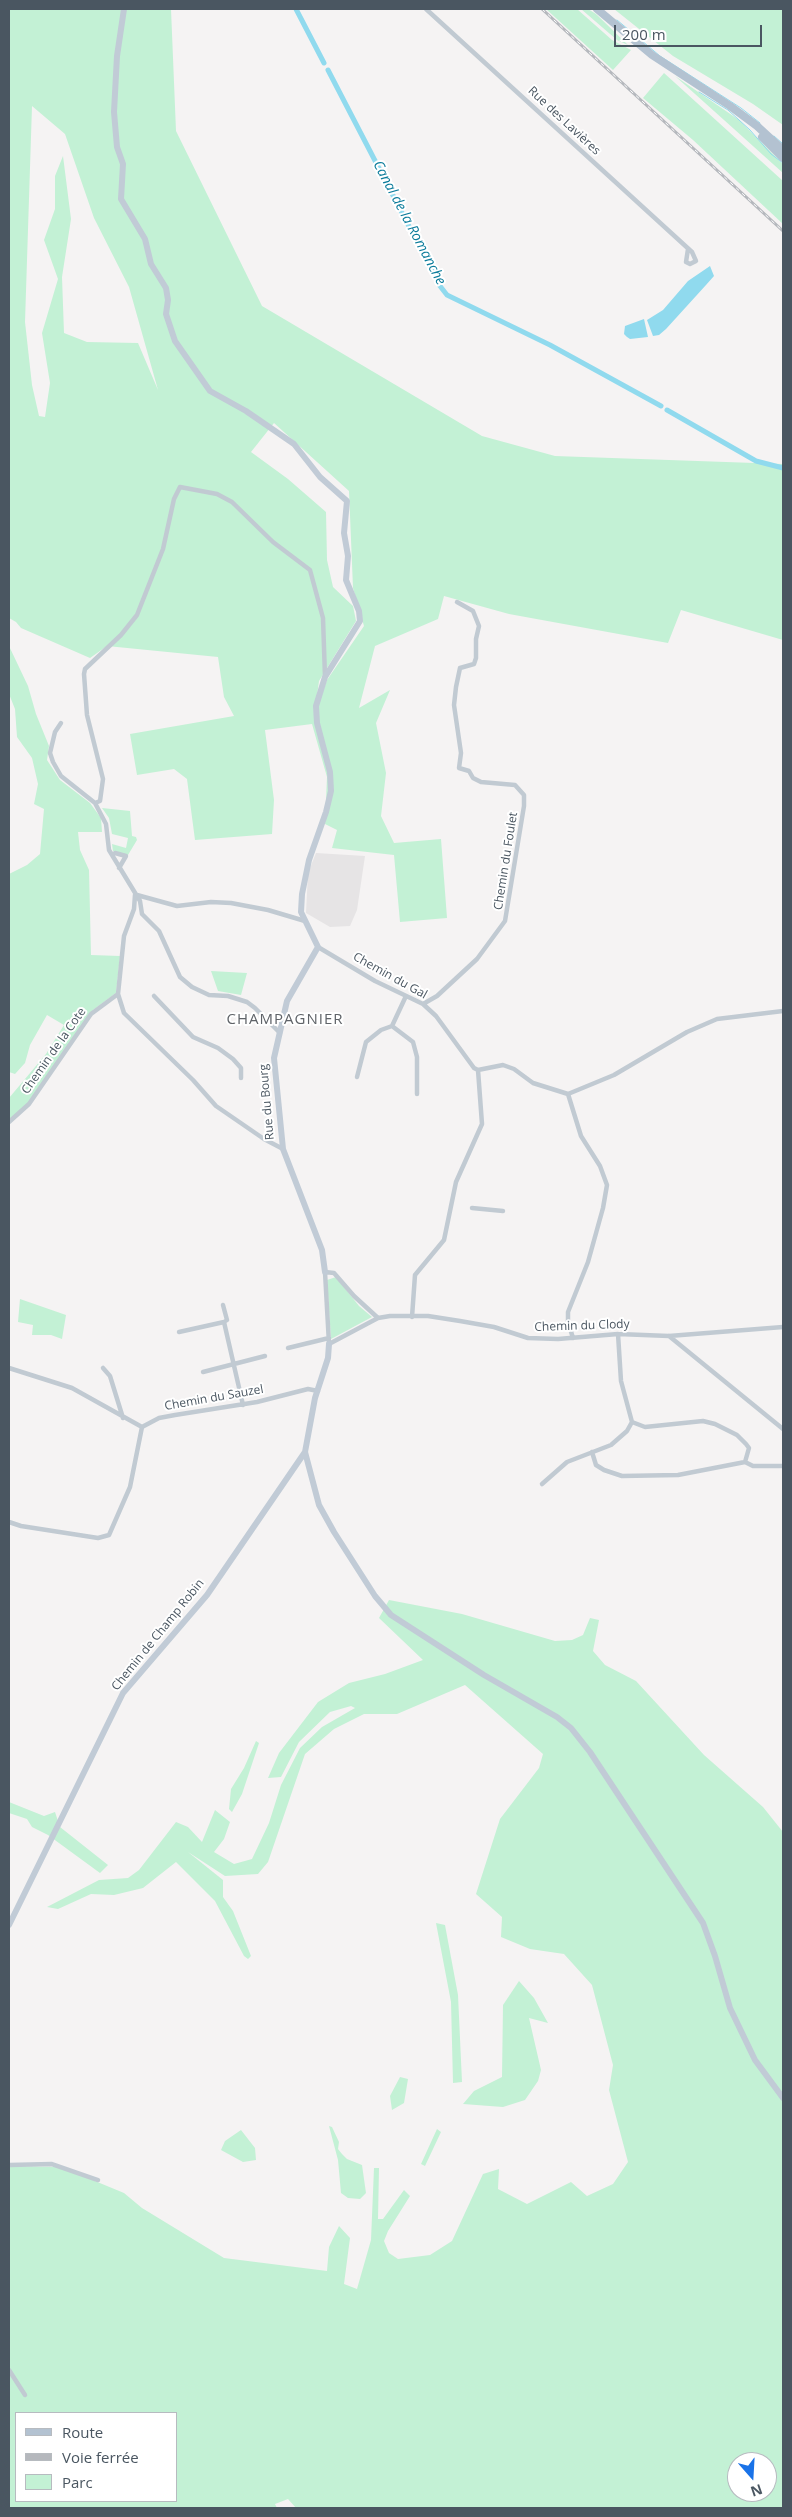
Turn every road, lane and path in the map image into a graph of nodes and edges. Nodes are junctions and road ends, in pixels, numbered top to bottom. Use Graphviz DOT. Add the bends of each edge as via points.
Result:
graph roads {
  1 [pos="124,9"];
  2 [pos="426,9"];
  3 [pos="597,9"];
  4 [pos="748,120"];
  5 [pos="783,150"];
  6 [pos="783,158"];
  7 [pos="688,249"];
  8 [pos="458,602"];
  9 [pos="325,677"];
  10 [pos="61,723"];
  11 [pos="96,803"];
  12 [pos="112,856"];
  13 [pos="119,868"];
  14 [pos="135,895"];
  15 [pos="134,910"];
  16 [pos="141,910"];
  17 [pos="305,922"];
  18 [pos="318,947"];
  19 [pos="118,994"];
  20 [pos="154,996"];
  21 [pos="406,996"];
  22 [pos="423,1004"];
  23 [pos="783,1011"];
  24 [pos="392,1026"];
  25 [pos="280,1033"];
  26 [pos="478,1070"];
  27 [pos="357,1077"];
  28 [pos="242,1078"];
  29 [pos="417,1094"];
  30 [pos="568,1094"];
  31 [pos="9,1122"];
  32 [pos="283,1149"];
  33 [pos="472,1208"];
  34 [pos="503,1211"];
  35 [pos="325,1272"];
  36 [pos="223,1304"];
  37 [pos="412,1317"];
  38 [pos="378,1318"];
  39 [pos="224,1322"];
  40 [pos="783,1326"];
  41 [pos="179,1332"];
  42 [pos="618,1334"];
  43 [pos="668,1336"];
  44 [pos="573,1338"];
  45 [pos="329,1341"];
  46 [pos="288,1348"];
  47 [pos="265,1356"];
  48 [pos="232,1364"];
  49 [pos="9,1368"];
  50 [pos="102,1368"];
  51 [pos="203,1372"];
  52 [pos="318,1391"];
  53 [pos="243,1404"];
  54 [pos="123,1418"];
  55 [pos="632,1422"];
  56 [pos="142,1428"];
  57 [pos="783,1429"];
  58 [pos="305,1452"];
  59 [pos="592,1452"];
  60 [pos="745,1462"];
  61 [pos="783,1466"];
  62 [pos="542,1484"];
  63 [pos="9,1522"];
  64 [pos="9,1925"];
  65 [pos="783,2098"];
  66 [pos="9,2165"];
  67 [pos="98,2180"];
  68 [pos="9,2370"];
  69 [pos="25,2394"];
  1 -- 9 [label="street" via="114,112 117,147 124,164 121,199 145,239 151,264 166,288 167,319 176,341 210,391 294,444 320,477 347,500 344,533 348,556 346,580 360,621"];
  2 -- 7 [label="street, Rue des Lavières"];
  3 -- 4 [label="main road" via="652,55"];
  4 -- 5 [label="main road"];
  4 -- 6 [label="main road"];
  8 -- 22 [label="street, Chemin du Foulet" via="473,612 479,626 474,664 460,668 456,687 454,705 461,753 458,768 469,771 473,778 515,785 524,795 524,806 508,916 477,959 437,996"];
  9 -- 11 [label="street" via="323,618 310,570 232,502 217,494 180,487 174,499 165,541 137,615 121,635 85,668 82,683 87,715 103,779 100,801"];
  9 -- 17 [label="street" via="317,699 316,716 330,772 331,791 305,877 302,912"];
  10 -- 11 [label="street" via="55,732 50,753 53,762 61,776"];
  11 -- 12 [label="street" via="106,824"];
  12 -- 13 [label="street"];
  12 -- 13 [label="street" via="115,853 126,856"];
  13 -- 14 [label="street"];
  14 -- 15 [label="street"];
  14 -- 16 [label="street"];
  14 -- 17 [label="street" via="177,906 231,903"];
  15 -- 16 [label="street"];
  15 -- 19 [label="street" via="125,932"];
  16 -- 25 [label="street" via="159,930 180,976 192,987 209,995 247,1002"];
  17 -- 18 [label="street"];
  18 -- 21 [label="street, Chemin du Gal"];
  18 -- 25 [label="street, Rue du Bourg" via="287,1001"];
  19 -- 31 [label="street, Chemin de la Cote" via="92,1014 29,1104"];
  19 -- 32 [label="street" via="126,1016 216,1106"];
  20 -- 28 [label="street" via="193,1037 233,1059 241,1068"];
  21 -- 22 [label="street, Chemin du Gal"];
  21 -- 24 [label="street"];
  22 -- 26 [label="street, Chemin du Gal"];
  23 -- 30 [label="street" via="718,1019 687,1032 614,1075"];
  24 -- 27 [label="street" via="380,1030 366,1042"];
  24 -- 29 [label="street" via="413,1042"];
  25 -- 32 [label="street, Rue du Bourg" via="274,1058"];
  26 -- 30 [label="street" via="503,1065 533,1083"];
  26 -- 37 [label="street" via="482,1124 456,1182 444,1240 415,1275"];
  30 -- 44 [label="street" via="580,1136 600,1166 607,1185 604,1208 588,1262 568,1312"];
  32 -- 35 [label="street, Rue du Bourg" via="324,1257"];
  33 -- 34 [label="street"];
  35 -- 38 [label="street" via="334,1273"];
  35 -- 45 [label="street"];
  36 -- 39 [label="street" via="227,1320"];
  37 -- 38 [label="street, Chemin du Clody"];
  37 -- 44 [label="street, Chemin du Clody" via="494,1327 528,1338"];
  38 -- 45 [label="street"];
  39 -- 41 [label="street"];
  39 -- 48 [label="street"];
  40 -- 43 [label="street, Chemin du Clody"];
  42 -- 43 [label="street, Chemin du Clody"];
  42 -- 44 [label="street, Chemin du Clody"];
  42 -- 55 [label="street" via="621,1381"];
  43 -- 57 [label="street"];
  45 -- 46 [label="street"];
  45 -- 52 [label="street" via="328,1358"];
  47 -- 48 [label="street"];
  48 -- 51 [label="street"];
  48 -- 53 [label="street"];
  49 -- 54 [label="street" via="72,1388"];
  50 -- 54 [label="street" via="110,1376"];
  52 -- 53 [label="street, Chemin du Sauzel" via="308,1389"];
  52 -- 58 [label="street"];
  53 -- 56 [label="street, Chemin du Sauzel" via="159,1418"];
  54 -- 56 [label="street"];
  55 -- 59 [label="street" via="611,1445"];
  55 -- 60 [label="street" via="645,1427 703,1421 716,1424 746,1444 749,1448"];
  56 -- 63 [label="street" via="130,1487 109,1535 98,1538"];
  58 -- 64 [label="street, Chemin de Champ Robin" via="207,1596 123,1693"];
  58 -- 65 [label="street" via="319,1505 383,1607 399,1621 484,1675 557,1717 571,1728 590,1752 703,1923 730,2008 755,2060"];
  59 -- 60 [label="street" via="596,1465 622,1476 678,1475"];
  59 -- 62 [label="street" via="567,1462"];
  60 -- 61 [label="street" via="753,1466"];
  66 -- 67 [label="street" via="52,2164"];
  68 -- 69 [label="street"];
}
